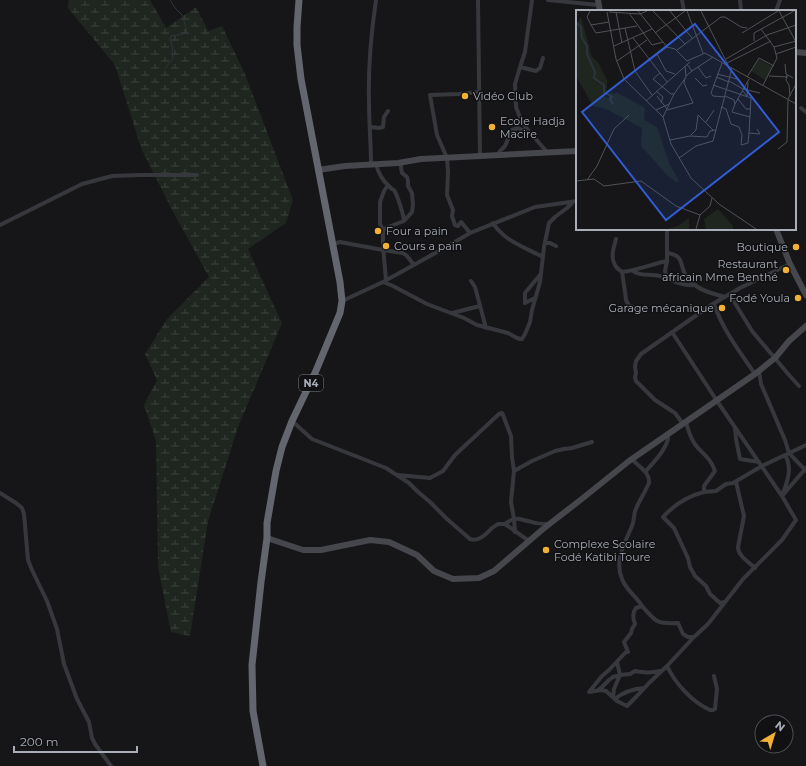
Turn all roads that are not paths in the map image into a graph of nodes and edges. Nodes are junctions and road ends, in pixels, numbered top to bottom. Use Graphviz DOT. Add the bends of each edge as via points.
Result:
graph roads {
  1 [pos="299,0"];
  2 [pos="376,0"];
  3 [pos="478,0"];
  4 [pos="532,0"];
  5 [pos="548,0"];
  6 [pos="682,0"];
  7 [pos="740,0"];
  8 [pos="780,0"];
  9 [pos="599,5"];
  10 [pos="684,10"];
  11 [pos="741,10"];
  12 [pos="776,10"];
  13 [pos="543,58"];
  14 [pos="520,67"];
  15 [pos="479,92"];
  16 [pos="801,108"];
  17 [pos="388,111"];
  18 [pos="806,112"];
  19 [pos="370,127"];
  20 [pos="527,129"];
  21 [pos="576,151"];
  22 [pos="547,153"];
  23 [pos="498,155"];
  24 [pos="480,156"];
  25 [pos="447,158"];
  26 [pos="401,162"];
  27 [pos="374,164"];
  28 [pos="318,170"];
  29 [pos="197,175"];
  30 [pos="388,185"];
  31 [pos="575,202"];
  32 [pos="404,221"];
  33 [pos="493,223"];
  34 [pos="0,225"];
  35 [pos="383,230"];
  36 [pos="667,230"];
  37 [pos="776,230"];
  38 [pos="470,233"];
  39 [pos="616,239"];
  40 [pos="545,243"];
  41 [pos="333,244"];
  42 [pos="556,246"];
  43 [pos="383,250"];
  44 [pos="668,253"];
  45 [pos="544,257"];
  46 [pos="668,261"];
  47 [pos="790,264"];
  48 [pos="414,265"];
  49 [pos="633,271"];
  50 [pos="622,272"];
  51 [pos="540,275"];
  52 [pos="667,278"];
  53 [pos="384,281"];
  54 [pos="471,281"];
  55 [pos="695,285"];
  56 [pos="806,294"];
  57 [pos="730,295"];
  58 [pos="725,297"];
  59 [pos="536,298"];
  60 [pos="342,301"];
  61 [pos="714,304"];
  62 [pos="480,306"];
  63 [pos="645,309"];
  64 [pos="451,313"];
  65 [pos="806,326"];
  66 [pos="486,328"];
  67 [pos="672,332"];
  68 [pos="775,358"];
  69 [pos="757,373"];
  70 [pos="799,386"];
  71 [pos="717,401"];
  72 [pos="292,421"];
  73 [pos="684,423"];
  74 [pos="735,428"];
  75 [pos="668,434"];
  76 [pos="592,442"];
  77 [pos="806,445"];
  78 [pos="787,454"];
  79 [pos="632,459"];
  80 [pos="760,464"];
  81 [pos="805,470"];
  82 [pos="514,471"];
  83 [pos="646,471"];
  84 [pos="397,475"];
  85 [pos="736,482"];
  86 [pos="704,492"];
  87 [pos="0,493"];
  88 [pos="782,496"];
  89 [pos="514,519"];
  90 [pos="504,524"];
  91 [pos="548,524"];
  92 [pos="515,532"];
  93 [pos="267,538"];
  94 [pos="529,540"];
  95 [pos="755,568"];
  96 [pos="726,602"];
  97 [pos="642,606"];
  98 [pos="694,637"];
  99 [pos="617,662"];
  100 [pos="667,666"];
  101 [pos="662,670"];
  102 [pos="620,675"];
  103 [pos="714,676"];
  104 [pos="644,688"];
  105 [pos="596,691"];
  106 [pos="614,698"];
  107 [pos="111,766"];
  108 [pos="264,766"];
  1 -- 28 [label="highway, N4" via="297,45"];
  2 -- 19 [label="street" via="370,54"];
  3 -- 15 [label="street"];
  4 -- 14 [label="street" via="525,52"];
  5 -- 9 [label="street"];
  6 -- 10 [label="street"];
  7 -- 11 [label="street"];
  8 -- 12 [label="street"];
  13 -- 14 [label="street" via="540,68 536,70"];
  14 -- 20 [label="street" via="516,84 516,107"];
  15 -- 24 [label="street"];
  15 -- 25 [label="street" via="430,95 437,135"];
  16 -- 18 [label="street"];
  17 -- 19 [label="street" via="384,117 383,127"];
  19 -- 27 [label="street"];
  20 -- 22 [label="street"];
  20 -- 23 [label="street" via="512,130"];
  21 -- 22 [label="street"];
  22 -- 23 [label="street"];
  23 -- 24 [label="street"];
  24 -- 25 [label="street"];
  25 -- 26 [label="street"];
  25 -- 38 [label="street" via="446,195 453,210 454,223 458,226 462,222"];
  26 -- 27 [label="street"];
  26 -- 32 [label="street" via="402,173 412,193 413,205 412,212"];
  27 -- 28 [label="street"];
  27 -- 30 [label="street"];
  28 -- 41 [label="highway, N4"];
  29 -- 34 [label="street" via="112,176 82,184"];
  30 -- 32 [label="street" via="395,191 404,214"];
  30 -- 35 [label="street" via="380,202 380,224"];
  31 -- 33 [label="street" via="544,205"];
  31 -- 40 [label="street" via="549,223"];
  32 -- 35 [label="street"];
  33 -- 38 [label="street"];
  33 -- 45 [label="street" via="508,239"];
  35 -- 43 [label="street"];
  36 -- 44 [label="street"];
  37 -- 47 [label="street"];
  38 -- 48 [label="street"];
  39 -- 50 [label="street" via="612,256 615,266"];
  40 -- 42 [label="street"];
  40 -- 45 [label="street"];
  41 -- 43 [label="street" via="340,242"];
  41 -- 60 [label="highway, N4"];
  43 -- 48 [label="street" via="406,254"];
  43 -- 53 [label="street"];
  44 -- 46 [label="street"];
  44 -- 55 [label="street" via="679,258 684,273"];
  45 -- 51 [label="street"];
  46 -- 49 [label="street"];
  46 -- 52 [label="street" via="665,271"];
  47 -- 56 [label="street"];
  47 -- 57 [label="street"];
  48 -- 53 [label="street"];
  49 -- 50 [label="street"];
  49 -- 52 [label="street"];
  50 -- 63 [label="street" via="629,306"];
  51 -- 59 [label="street"];
  51 -- 59 [label="street" via="525,293 525,303"];
  52 -- 55 [label="street" via="686,286"];
  53 -- 60 [label="street"];
  53 -- 64 [label="street" via="427,304"];
  54 -- 62 [label="street"];
  55 -- 58 [label="street" via="709,293"];
  57 -- 58 [label="street"];
  57 -- 68 [label="street" via="752,330"];
  58 -- 61 [label="street"];
  59 -- 66 [label="street" via="530,322 522,339"];
  60 -- 72 [label="highway, N4" via="340,313 315,373"];
  61 -- 67 [label="street"];
  61 -- 69 [label="street" via="724,328"];
  62 -- 64 [label="street"];
  62 -- 66 [label="street"];
  64 -- 66 [label="street"];
  65 -- 68 [label="street"];
  67 -- 71 [label="street"];
  67 -- 73 [label="street" via="641,354 636,361 635,377 655,400"];
  68 -- 69 [label="street"];
  68 -- 70 [label="street"];
  69 -- 71 [label="street"];
  69 -- 78 [label="street" via="785,440"];
  71 -- 73 [label="street"];
  71 -- 74 [label="street"];
  72 -- 84 [label="street" via="312,439 379,465"];
  72 -- 93 [label="highway, N4" via="276,471"];
  73 -- 75 [label="street"];
  73 -- 86 [label="street" via="696,447 714,466 715,471 704,486"];
  74 -- 80 [label="street"];
  74 -- 80 [label="street" via="740,459"];
  75 -- 79 [label="street"];
  75 -- 83 [label="street" via="660,456"];
  76 -- 82 [label="street" via="555,451"];
  77 -- 78 [label="street"];
  78 -- 80 [label="street"];
  78 -- 81 [label="street"];
  78 -- 88 [label="street" via="789,471"];
  79 -- 83 [label="street"];
  79 -- 91 [label="street"];
  80 -- 85 [label="street"];
  80 -- 88 [label="street"];
  81 -- 88 [label="street"];
  82 -- 84 [label="street" via="512,436 502,413 455,455 443,471 430,478"];
  82 -- 89 [label="street"];
  83 -- 97 [label="street" via="650,478 649,483 635,511 633,524 620,555 619,566 624,584"];
  84 -- 90 [label="street" via="470,539 478,539 498,524"];
  85 -- 86 [label="street" via="726,484 716,491"];
  85 -- 95 [label="street" via="744,516 738,551"];
  86 -- 96 [label="street" via="692,495 674,506 663,517 674,528 695,576 720,603"];
  87 -- 107 [label="street" via="22,508 28,560 47,601 57,629 64,664 89,722 92,738"];
  88 -- 95 [label="street" via="796,520 782,540"];
  89 -- 90 [label="street"];
  89 -- 91 [label="street"];
  89 -- 92 [label="street"];
  90 -- 92 [label="street"];
  91 -- 94 [label="street"];
  92 -- 94 [label="street"];
  93 -- 94 [label="street" via="303,550 321,550 370,540 389,542 417,555 434,571 453,579 479,578 494,572"];
  93 -- 108 [label="highway, N4" via="252,665 253,711"];
  95 -- 96 [label="street"];
  96 -- 98 [label="street"];
  97 -- 98 [label="street" via="656,621 678,624 683,634"];
  97 -- 99 [label="street" via="634,610 635,624 632,633 624,642 628,652"];
  98 -- 100 [label="street"];
  99 -- 102 [label="street"];
  99 -- 105 [label="street" via="589,692"];
  100 -- 101 [label="street"];
  100 -- 103 [label="street" via="691,698 710,710 715,709 717,689"];
  101 -- 102 [label="street" via="652,673 635,671"];
  101 -- 104 [label="street"];
  102 -- 105 [label="street"];
  102 -- 106 [label="street" via="614,689"];
  104 -- 106 [label="street"];
  104 -- 106 [label="street" via="627,706"];
  105 -- 106 [label="street" via="604,690"];
}
